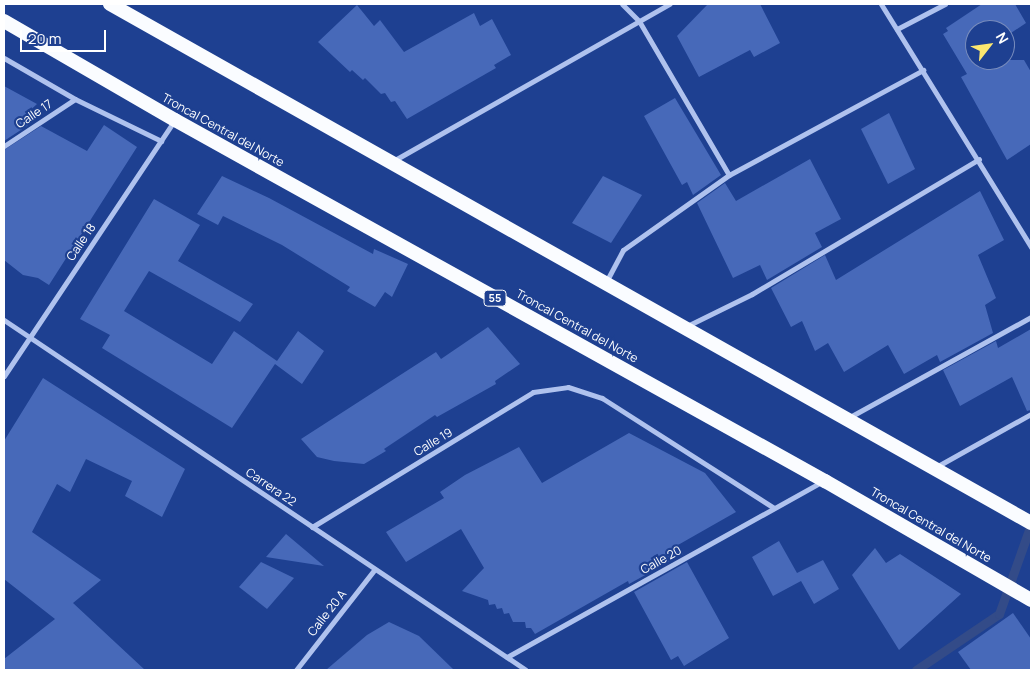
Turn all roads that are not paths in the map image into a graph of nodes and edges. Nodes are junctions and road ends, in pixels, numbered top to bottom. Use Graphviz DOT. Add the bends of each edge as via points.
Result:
graph roads {
  1 [pos="110,4"];
  2 [pos="622,4"];
  3 [pos="668,4"];
  4 [pos="881,4"];
  5 [pos="945,4"];
  6 [pos="4,21"];
  7 [pos="639,21"];
  8 [pos="897,29"];
  9 [pos="4,58"];
  10 [pos="923,70"];
  11 [pos="75,99"];
  12 [pos="175,120"];
  13 [pos="161,141"];
  14 [pos="4,146"];
  15 [pos="979,158"];
  16 [pos="392,161"];
  17 [pos="729,175"];
  18 [pos="1031,247"];
  19 [pos="606,282"];
  20 [pos="1031,317"];
  21 [pos="4,320"];
  22 [pos="686,327"];
  23 [pos="30,337"];
  24 [pos="4,376"];
  25 [pos="1031,414"];
  26 [pos="847,418"];
  27 [pos="934,469"];
  28 [pos="825,481"];
  29 [pos="774,508"];
  30 [pos="1028,521"];
  31 [pos="312,527"];
  32 [pos="375,568"];
  33 [pos="1026,598"];
  34 [pos="507,657"];
  35 [pos="296,670"];
  36 [pos="526,670"];
  1 -- 16 [label="highway"];
  2 -- 7 [label="street"];
  3 -- 7 [label="street"];
  4 -- 8 [label="street"];
  5 -- 8 [label="street"];
  6 -- 12 [label="highway, Troncal Central del Norte / 55"];
  7 -- 16 [label="street"];
  7 -- 17 [label="street"];
  8 -- 10 [label="street"];
  9 -- 11 [label="street"];
  10 -- 15 [label="street"];
  10 -- 17 [label="street"];
  11 -- 13 [label="street"];
  11 -- 14 [label="street, Calle 17"];
  12 -- 13 [label="street, Calle 18"];
  12 -- 28 [label="highway, Troncal Central del Norte / 55"];
  13 -- 23 [label="street, Calle 18"];
  15 -- 18 [label="street"];
  15 -- 22 [label="street" via="752,294"];
  16 -- 19 [label="highway"];
  17 -- 19 [label="street" via="623,250"];
  19 -- 22 [label="highway"];
  20 -- 26 [label="street"];
  21 -- 23 [label="street, Carrera 22"];
  22 -- 26 [label="highway"];
  23 -- 24 [label="street, Calle 18"];
  23 -- 31 [label="street, Carrera 22"];
  25 -- 27 [label="street"];
  26 -- 27 [label="highway"];
  27 -- 30 [label="highway"];
  28 -- 29 [label="street, Calle 20"];
  28 -- 33 [label="highway, Troncal Central del Norte / 55"];
  29 -- 31 [label="street, Calle 19" via="602,398 568,387 533,392"];
  29 -- 34 [label="street, Calle 20"];
  31 -- 32 [label="street, Carrera 22"];
  32 -- 34 [label="street, Carrera 22"];
  32 -- 35 [label="street, Calle 20 A"];
  34 -- 36 [label="street, Carrera 22"];
}
